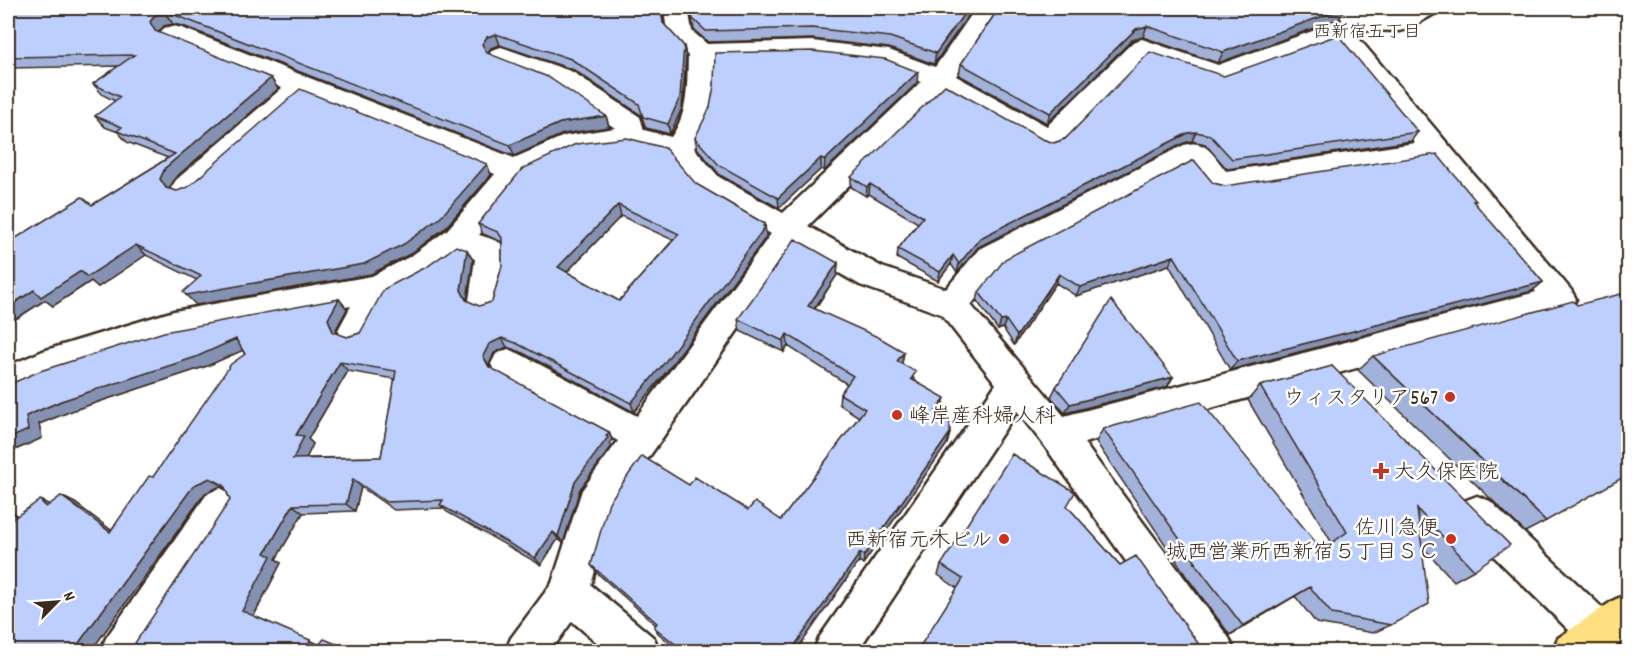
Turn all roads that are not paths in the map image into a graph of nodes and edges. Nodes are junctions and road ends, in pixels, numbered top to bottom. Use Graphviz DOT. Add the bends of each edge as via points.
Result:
graph roads {
  1 [pos="675,8"];
  2 [pos="989,8"];
  3 [pos="1425,8"];
  4 [pos="1347,20"];
  5 [pos="173,34"];
  6 [pos="701,53"];
  7 [pos="501,56"];
  8 [pos="940,79"];
  9 [pos="301,86"];
  10 [pos="630,136"];
  11 [pos="678,149"];
  12 [pos="1439,150"];
  13 [pos="515,170"];
  14 [pos="186,188"];
  15 [pos="790,231"];
  16 [pos="458,239"];
  17 [pos="378,288"];
  18 [pos="485,300"];
  19 [pos="952,305"];
  20 [pos="355,330"];
  21 [pos="508,364"];
  22 [pos="8,382"];
  23 [pos="1016,383"];
  24 [pos="1057,434"];
  25 [pos="641,436"];
  26 [pos="1457,494"];
  27 [pos="220,506"];
  28 [pos="569,593"];
  29 [pos="1600,632"];
  30 [pos="120,651"];
  31 [pos="525,651"];
  32 [pos="640,651"];
  33 [pos="833,651"];
  34 [pos="1215,651"];
  1 -- 6 [label="street" via="680,33"];
  2 -- 8 [label="street"];
  3 -- 4 [label="street" via="1399,23"];
  4 -- 8 [label="street" via="1218,75 1142,48 1050,140"];
  4 -- 12 [label="street"];
  5 -- 9 [label="street"];
  6 -- 8 [label="street" via="812,50 889,59"];
  6 -- 11 [label="street" via="700,103 693,130"];
  7 -- 10 [label="street" via="564,79 630,124"];
  8 -- 15 [label="street" via="794,221"];
  9 -- 13 [label="street"];
  9 -- 14 [label="street"];
  10 -- 11 [label="street"];
  10 -- 13 [label="street" via="574,143"];
  11 -- 15 [label="street" via="709,185"];
  12 -- 19 [label="street" via="1219,183 1194,152 990,258"];
  12 -- 24 [label="street" via="1560,299 1338,376"];
  13 -- 16 [label="street"];
  15 -- 19 [label="street" via="871,276"];
  15 -- 25 [label="street"];
  16 -- 17 [label="street" via="422,265"];
  16 -- 18 [label="street" via="491,253"];
  17 -- 20 [label="street"];
  17 -- 22 [label="street" via="174,325 43,366"];
  19 -- 23 [label="street"];
  21 -- 25 [label="street"];
  23 -- 24 [label="street"];
  23 -- 33 [label="street"];
  24 -- 34 [label="street"];
  25 -- 28 [label="street" via="595,502"];
  26 -- 29 [label="street"];
  27 -- 30 [label="street"];
  28 -- 31 [label="street"];
  28 -- 32 [label="street"];
}
